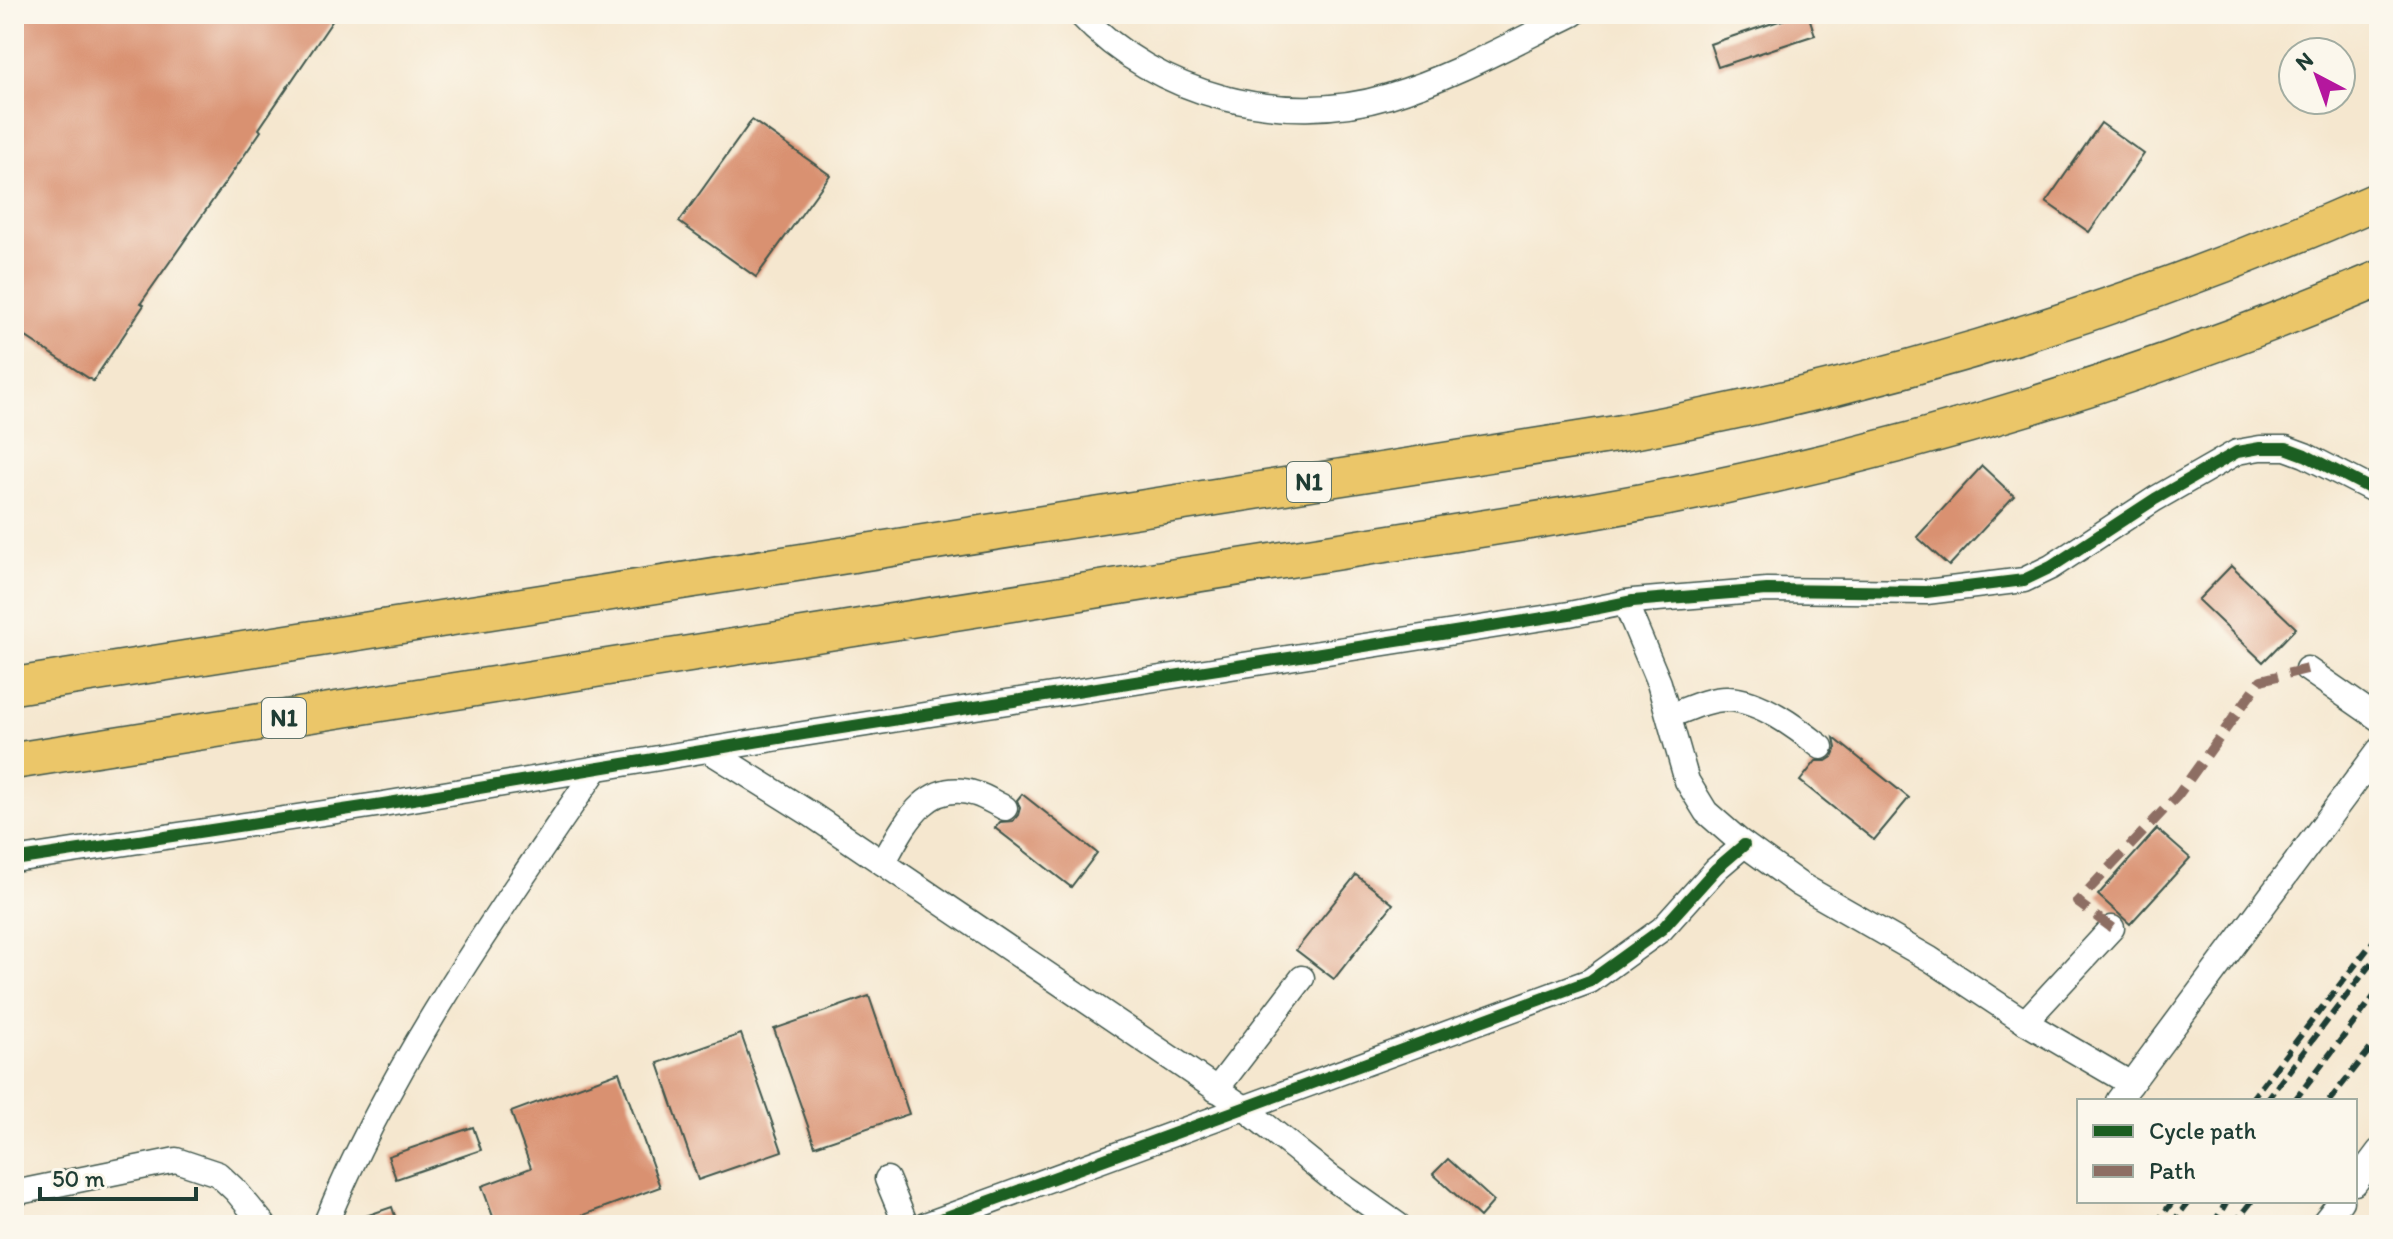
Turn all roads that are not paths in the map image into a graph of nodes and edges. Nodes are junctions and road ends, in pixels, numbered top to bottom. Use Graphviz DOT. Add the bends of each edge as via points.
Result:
graph roads {
  1 [pos="1080,14"];
  2 [pos="1573,14"];
  3 [pos="2379,200"];
  4 [pos="2379,279"];
  5 [pos="2379,493"];
  6 [pos="1625,602"];
  7 [pos="211,653"];
  8 [pos="2307,669"];
  9 [pos="14,677"];
  10 [pos="14,686"];
  11 [pos="1669,716"];
  12 [pos="2379,719"];
  13 [pos="1821,747"];
  14 [pos="708,750"];
  15 [pos="2379,750"];
  16 [pos="14,763"];
  17 [pos="597,768"];
  18 [pos="1005,808"];
  19 [pos="1744,845"];
  20 [pos="14,860"];
  21 [pos="883,863"];
  22 [pos="2112,928"];
  23 [pos="1302,978"];
  24 [pos="2025,1022"];
  25 [pos="1216,1090"];
  26 [pos="2125,1092"];
  27 [pos="1243,1107"];
  28 [pos="2379,1151"];
  29 [pos="887,1179"];
  30 [pos="2357,1180"];
  31 [pos="14,1193"];
  32 [pos="2339,1203"];
  33 [pos="264,1225"];
  34 [pos="325,1225"];
  35 [pos="906,1225"];
  36 [pos="925,1225"];
  37 [pos="1398,1225"];
  38 [pos="2322,1225"];
  1 -- 2 [label="street" via="1140,63 1188,87 1240,102 1290,108 1387,97 1447,75"];
  3 -- 7 [label="highway, N1" via="2215,268 2031,332 1870,379 1708,416"];
  4 -- 16 [label="highway, N1" via="2064,398 1876,452 1721,487"];
  5 -- 6 [label="street" via="2305,455 2260,448 2237,452 2024,580 1926,592 1767,590"];
  6 -- 11 [label="street"];
  6 -- 14 [label="street"];
  7 -- 9 [label="highway"];
  7 -- 10 [label="highway, N1"];
  8 -- 12 [label="street"];
  11 -- 13 [label="street" via="1728,699 1759,707"];
  11 -- 19 [label="street" via="1687,781 1706,812"];
  14 -- 17 [label="street"];
  14 -- 21 [label="street"];
  15 -- 26 [label="street"];
  17 -- 20 [label="street"];
  17 -- 34 [label="street" via="454,977 406,1057"];
  18 -- 21 [label="street" via="976,793 937,794 917,807"];
  19 -- 24 [label="street"];
  19 -- 27 [label="street" via="1662,929 1590,981"];
  21 -- 25 [label="street"];
  22 -- 24 [label="street"];
  23 -- 25 [label="street"];
  24 -- 26 [label="street"];
  25 -- 27 [label="street"];
  27 -- 36 [label="street"];
  27 -- 37 [label="street"];
  28 -- 30 [label="street"];
  29 -- 35 [label="street"];
  31 -- 33 [label="street" via="176,1160 218,1174"];
  32 -- 38 [label="street"];
}
